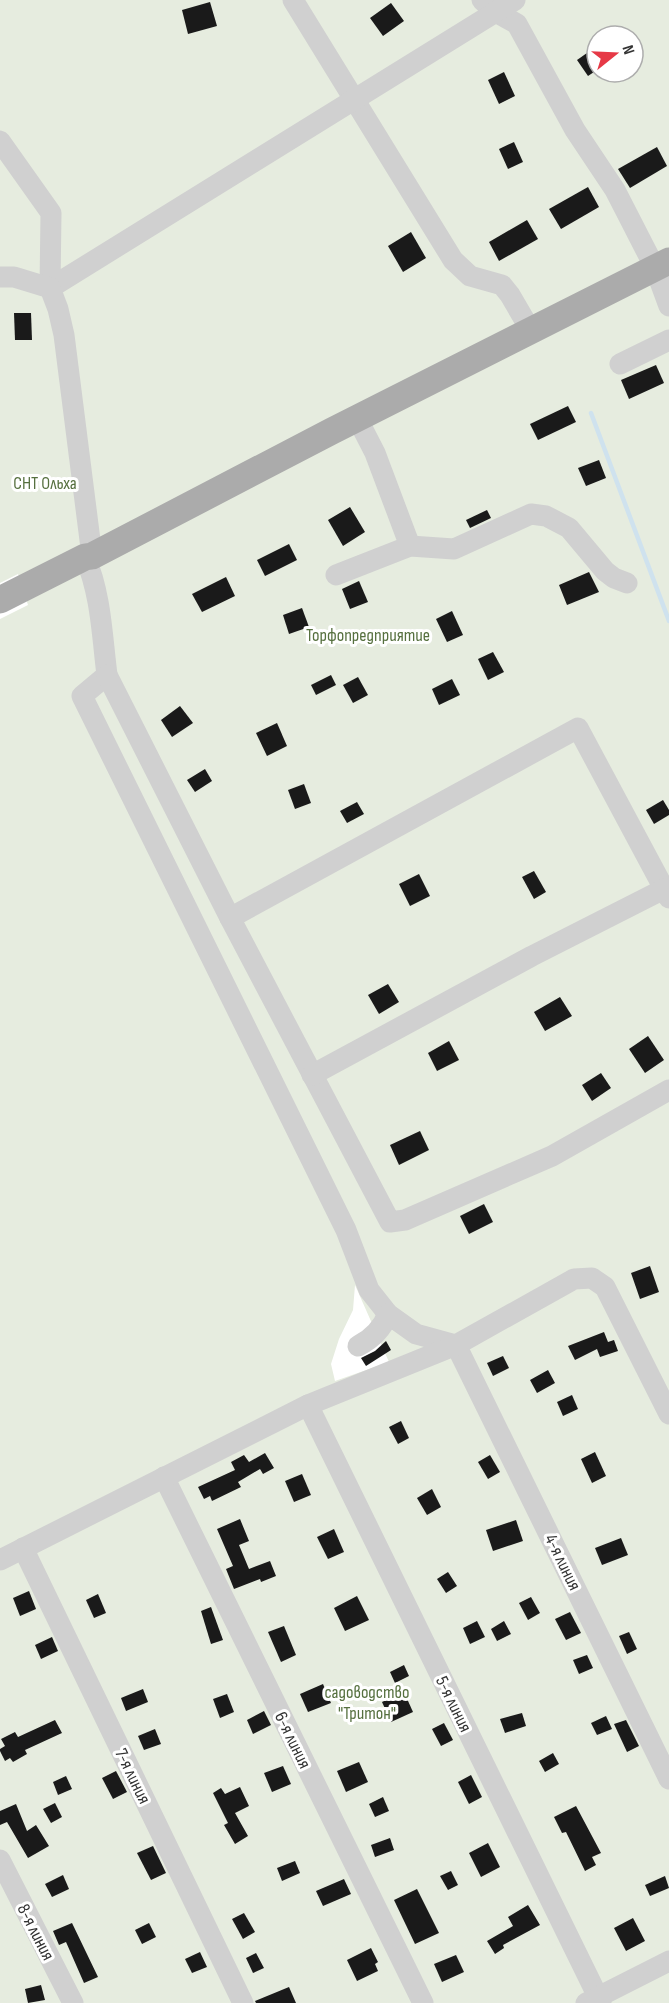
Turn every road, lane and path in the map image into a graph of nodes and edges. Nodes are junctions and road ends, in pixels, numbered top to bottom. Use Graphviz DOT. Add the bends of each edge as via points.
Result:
graph roads {
  1 [pos="293,0"];
  2 [pos="515,0"];
  3 [pos="488,6"];
  4 [pos="356,100"];
  5 [pos="0,141"];
  6 [pos="662,265"];
  7 [pos="0,278"];
  8 [pos="50,288"];
  9 [pos="669,306"];
  10 [pos="531,331"];
  11 [pos="669,340"];
  12 [pos="620,364"];
  13 [pos="357,418"];
  14 [pos="410,546"];
  15 [pos="88,556"];
  16 [pos="336,575"];
  17 [pos="627,583"];
  18 [pos="0,600"];
  19 [pos="107,675"];
  20 [pos="666,893"];
  21 [pos="230,918"];
  22 [pos="312,1075"];
  23 [pos="669,1090"];
  24 [pos="387,1314"];
  25 [pos="456,1345"];
  26 [pos="358,1346"];
  27 [pos="308,1405"];
  28 [pos="669,1414"];
  29 [pos="164,1477"];
  30 [pos="23,1548"];
  31 [pos="0,1560"];
  32 [pos="669,1779"];
  33 [pos="0,1860"];
  34 [pos="669,1961"];
  35 [pos="595,2001"];
  36 [pos="73,2003"];
  37 [pos="243,2003"];
  38 [pos="423,2003"];
  1 -- 4 [label="street"];
  2 -- 3 [label="street"];
  3 -- 4 [label="street"];
  3 -- 6 [label="street" via="517,24 575,130"];
  4 -- 8 [label="street"];
  4 -- 10 [label="street" via="453,260 470,276 502,285"];
  5 -- 8 [label="street" via="51,213"];
  6 -- 9 [label="street"];
  6 -- 10 [label="main road"];
  7 -- 8 [label="street" via="14,277"];
  8 -- 15 [label="street" via="64,335"];
  10 -- 13 [label="main road"];
  11 -- 12 [label="street"];
  13 -- 14 [label="street" via="375,453"];
  13 -- 15 [label="main road"];
  14 -- 16 [label="street"];
  14 -- 17 [label="street" via="454,549 531,514 546,516 569,528 604,571"];
  15 -- 18 [label="main road"];
  15 -- 19 [label="street"];
  19 -- 21 [label="street"];
  19 -- 24 [label="street" via="82,696 346,1230 369,1290"];
  20 -- 21 [label="street" via="578,728"];
  20 -- 22 [label="street" via="532,956"];
  21 -- 22 [label="street"];
  22 -- 23 [label="street" via="390,1222 405,1220 552,1156"];
  24 -- 25 [label="street" via="416,1334"];
  24 -- 26 [label="street" via="377,1333"];
  25 -- 27 [label="street"];
  25 -- 28 [label="street" via="574,1279 592,1278 605,1287"];
  25 -- 32 [label="street, 4-я линия"];
  27 -- 29 [label="street"];
  27 -- 35 [label="street, 5-я линия"];
  29 -- 30 [label="street"];
  29 -- 38 [label="street, 6-я линия"];
  30 -- 31 [label="street"];
  30 -- 37 [label="street, 7-я линия"];
  33 -- 36 [label="street, 8-я линия"];
  34 -- 35 [label="street"];
}
